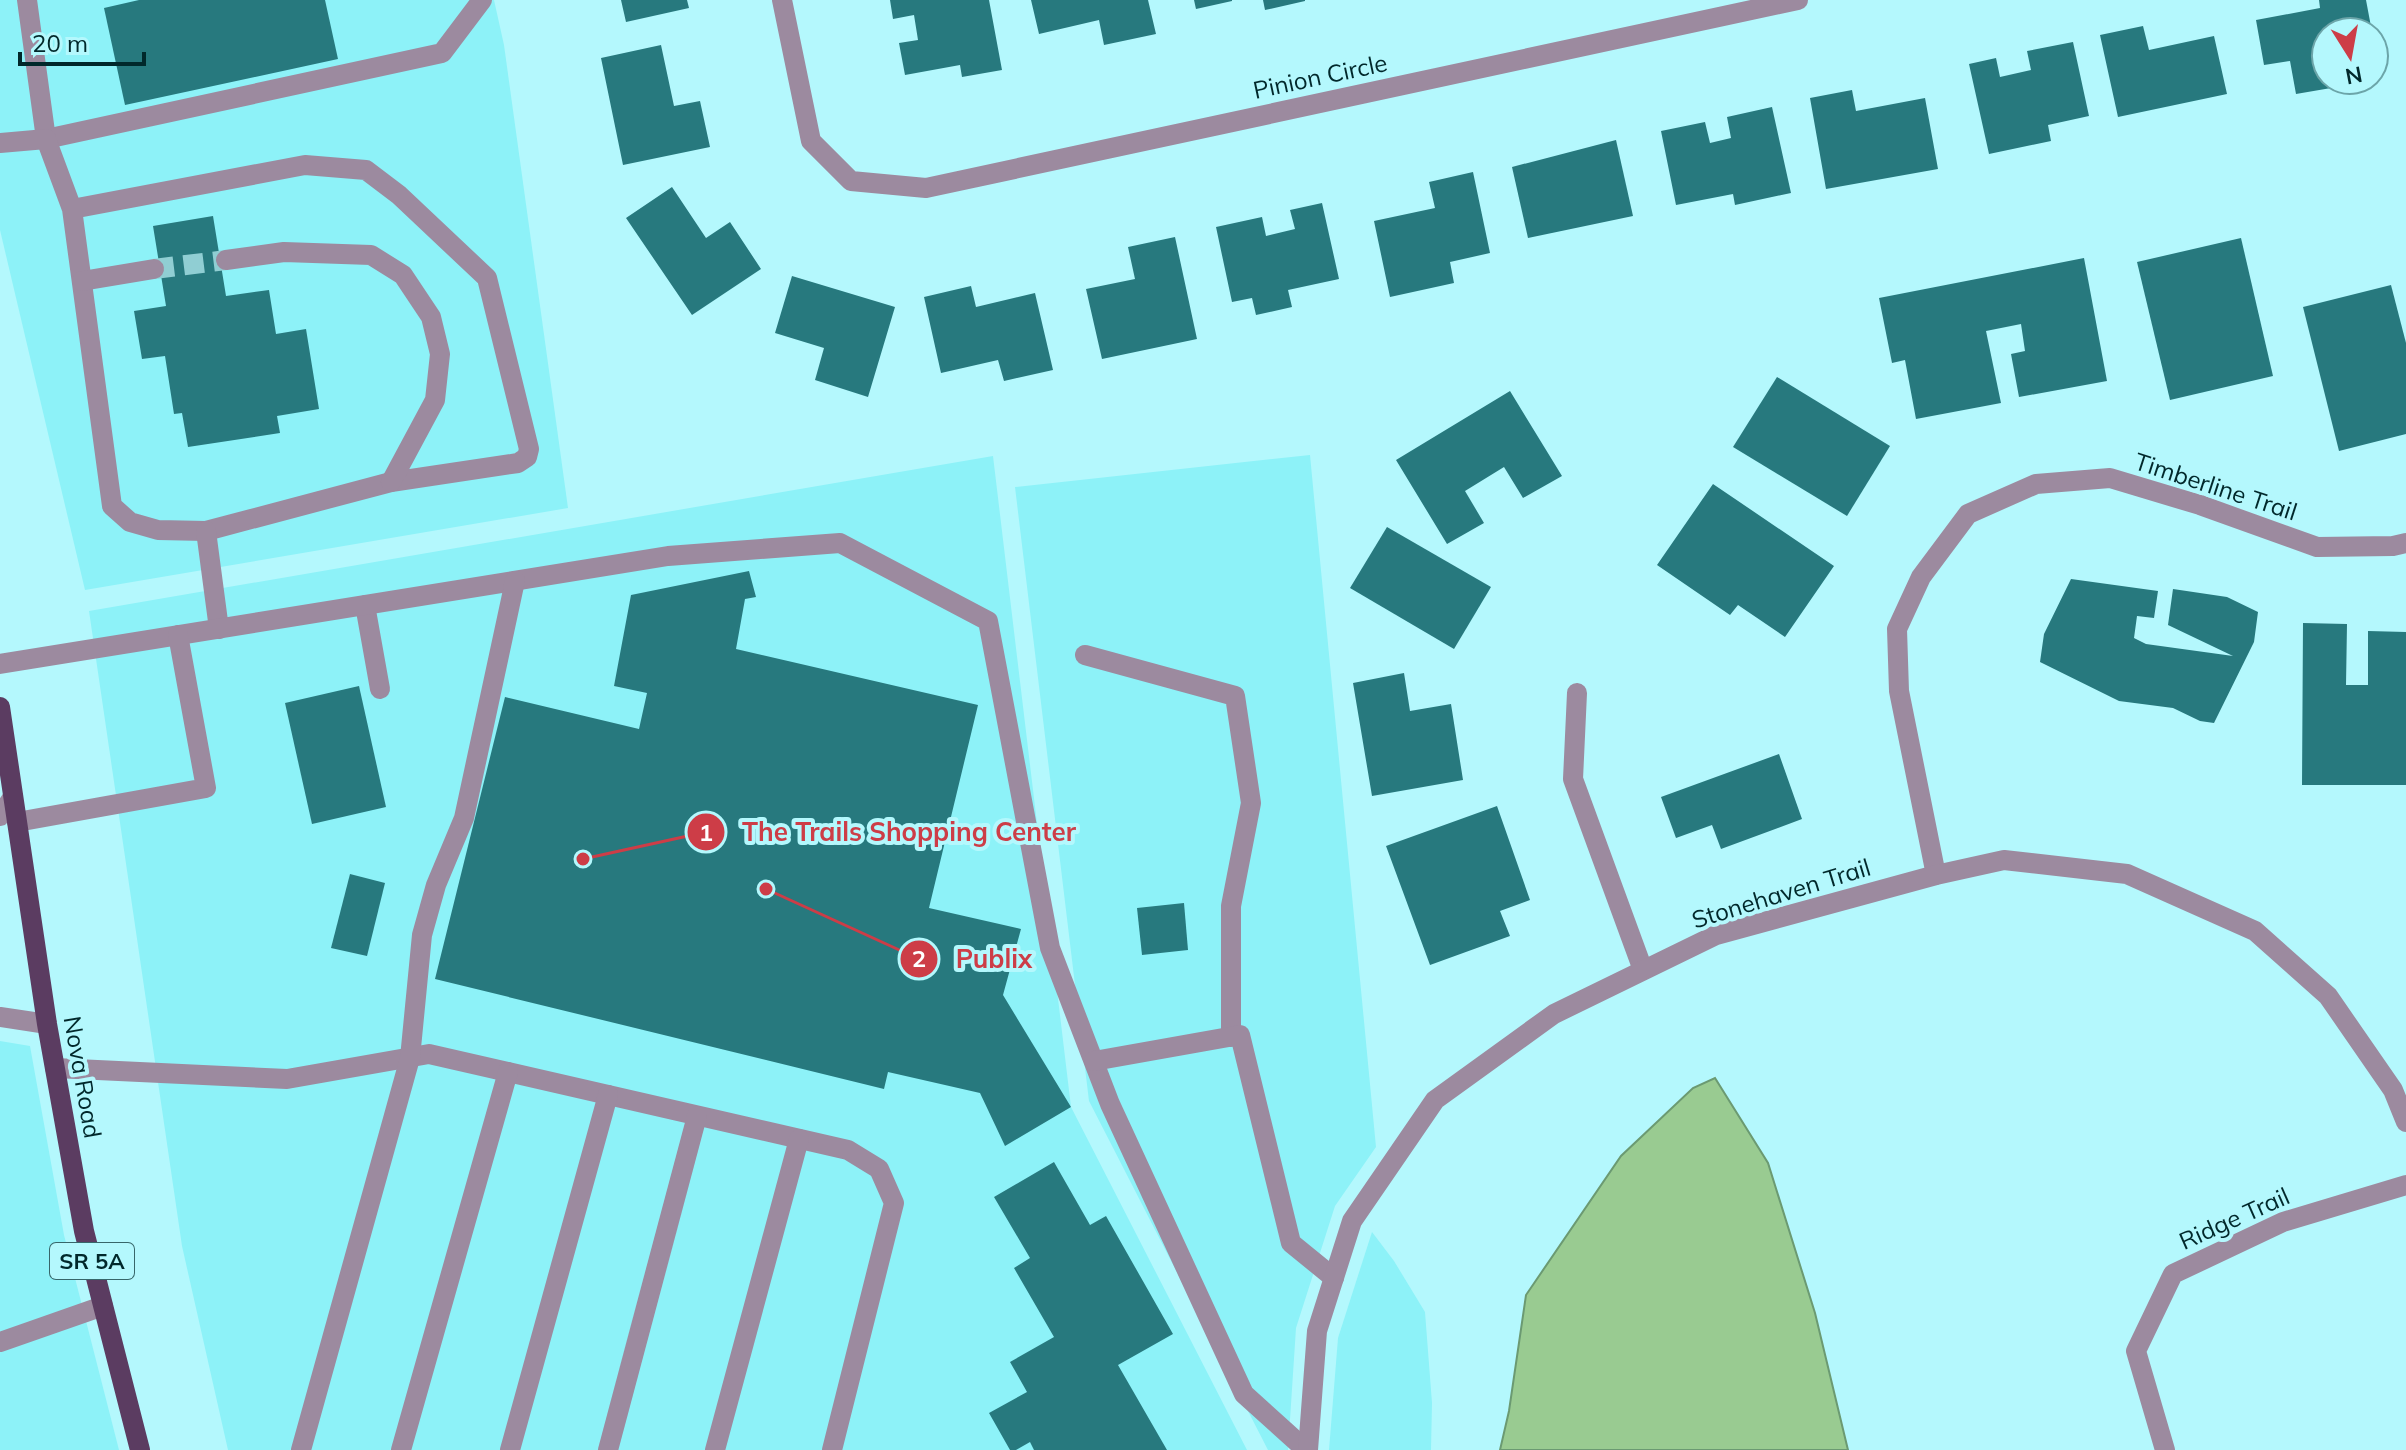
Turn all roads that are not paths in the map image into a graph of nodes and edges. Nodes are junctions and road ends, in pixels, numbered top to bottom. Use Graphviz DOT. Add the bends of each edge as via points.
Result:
graph roads {
  1 [pos="27,0"];
  2 [pos="482,0"];
  3 [pos="782,0"];
  4 [pos="1798,0"];
  5 [pos="46,139"];
  6 [pos="0,143"];
  7 [pos="72,209"];
  8 [pos="226,260"];
  9 [pos="154,269"];
  10 [pos="82,281"];
  11 [pos="391,482"];
  12 [pos="206,531"];
  13 [pos="2406,543"];
  14 [pos="515,581"];
  15 [pos="365,605"];
  16 [pos="219,629"];
  17 [pos="178,635"];
  18 [pos="1085,655"];
  19 [pos="0,664"];
  20 [pos="380,689"];
  21 [pos="1577,693"];
  22 [pos="0,707"];
  23 [pos="8,819"];
  24 [pos="1936,875"];
  25 [pos="1643,970"];
  26 [pos="0,1017"];
  27 [pos="47,1024"];
  28 [pos="1231,1037"];
  29 [pos="410,1058"];
  30 [pos="1094,1061"];
  31 [pos="55,1068"];
  32 [pos="508,1072"];
  33 [pos="608,1095"];
  34 [pos="697,1116"];
  35 [pos="2406,1122"];
  36 [pos="799,1139"];
  37 [pos="2406,1185"];
  38 [pos="1334,1278"];
  39 [pos="103,1306"];
  40 [pos="0,1342"];
  41 [pos="140,1450"];
  42 [pos="301,1450"];
  43 [pos="401,1450"];
  44 [pos="510,1450"];
  45 [pos="608,1450"];
  46 [pos="715,1450"];
  47 [pos="832,1450"];
  48 [pos="1307,1450"];
  49 [pos="2165,1450"];
  1 -- 5 [label="street"];
  2 -- 5 [label="street" via="442,53"];
  3 -- 4 [label="street, Pinion Circle" via="811,141 851,181 926,188"];
  5 -- 6 [label="street"];
  5 -- 7 [label="street"];
  7 -- 10 [label="street"];
  7 -- 11 [label="street" via="305,165 366,170 399,195 487,278 529,449 518,463"];
  8 -- 11 [label="street" via="284,252 371,255 403,275 431,317 440,354 435,400"];
  9 -- 10 [label="street"];
  10 -- 12 [label="street" via="112,506 130,522 158,530"];
  11 -- 12 [label="street"];
  12 -- 16 [label="street"];
  13 -- 24 [label="street, Timberline Trail" via="2317,547 2110,478 2036,484 1968,514 1921,577 1897,629 1899,691"];
  14 -- 15 [label="street"];
  14 -- 29 [label="street" via="464,818 422,935"];
  14 -- 30 [label="street" via="668,556 840,543 988,621 1050,948"];
  15 -- 16 [label="street"];
  15 -- 20 [label="street"];
  16 -- 17 [label="street"];
  17 -- 19 [label="street"];
  17 -- 23 [label="street" via="206,788"];
  18 -- 28 [label="street" via="1235,696 1251,803 1231,906"];
  21 -- 25 [label="street" via="1573,779"];
  22 -- 23 [label="main road, Nova Road / SR 5A" via="13,797"];
  23 -- 27 [label="main road, Nova Road / SR 5A"];
  24 -- 25 [label="street, Stonehaven Trail" via="1716,935"];
  24 -- 35 [label="street, Stonehaven Trail" via="2004,860 2127,874 2255,931 2328,996 2393,1090"];
  25 -- 38 [label="street, Stonehaven Trail" via="1554,1014 1435,1100 1352,1221"];
  26 -- 27 [label="street"];
  27 -- 31 [label="main road, Nova Road / SR 5A"];
  28 -- 30 [label="street"];
  28 -- 38 [label="street" via="1240,1035 1291,1243"];
  29 -- 31 [label="street" via="287,1079"];
  29 -- 32 [label="street" via="429,1054"];
  29 -- 42 [label="street"];
  30 -- 48 [label="street" via="1244,1394"];
  31 -- 39 [label="main road, Nova Road / SR 5A"];
  32 -- 33 [label="street"];
  32 -- 43 [label="street"];
  33 -- 34 [label="street"];
  33 -- 44 [label="street"];
  34 -- 36 [label="street"];
  34 -- 45 [label="street"];
  36 -- 46 [label="street"];
  36 -- 47 [label="street" via="848,1150 879,1169 894,1203"];
  37 -- 49 [label="street, Ridge Trail" via="2283,1222 2173,1274 2136,1351"];
  38 -- 48 [label="street, Stonehaven Trail" via="1317,1331"];
  39 -- 40 [label="street"];
  39 -- 41 [label="main road, Nova Road / SR 5A"];
}
